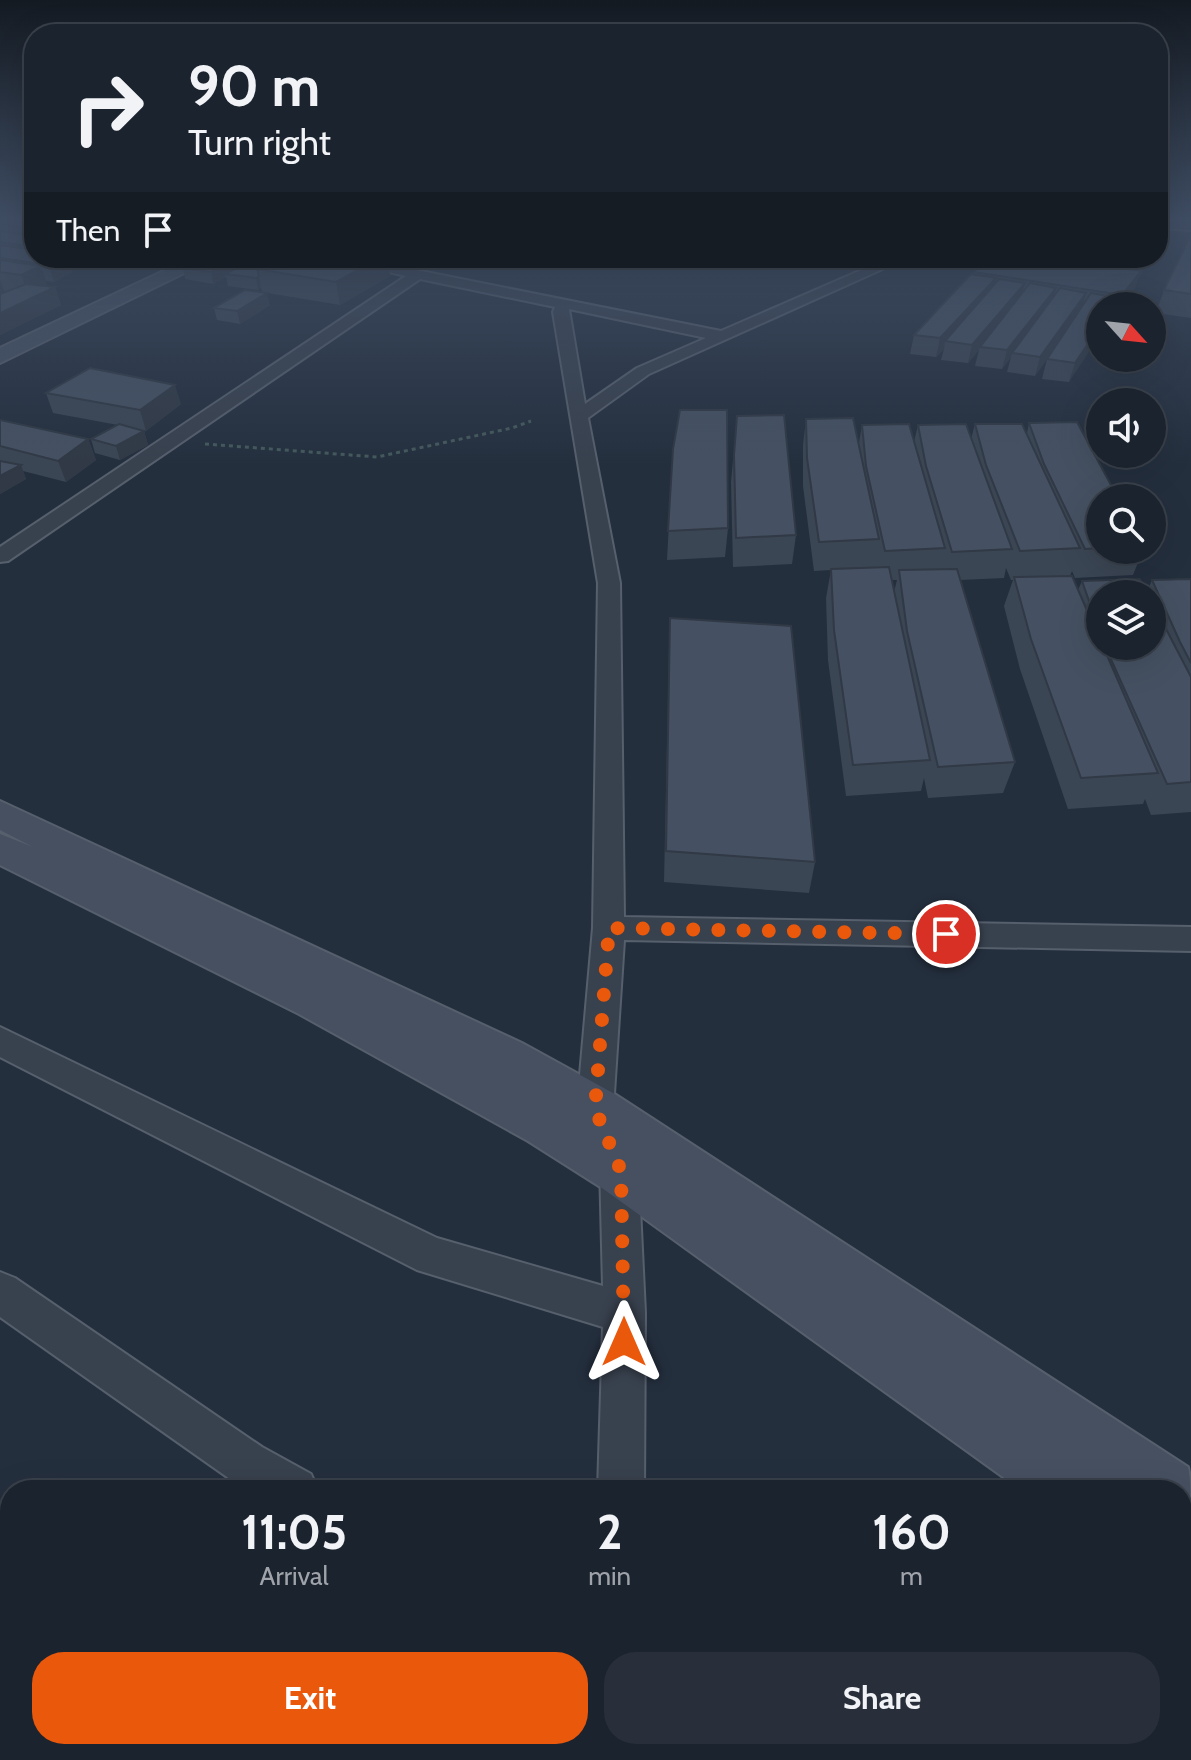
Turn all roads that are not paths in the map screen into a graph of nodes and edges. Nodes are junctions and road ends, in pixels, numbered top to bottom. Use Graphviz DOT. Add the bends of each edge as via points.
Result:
graph roads {
  1 [pos="98,300"];
  2 [pos="117,300"];
  3 [pos="381,300"];
  4 [pos="544,300"];
  5 [pos="803,300"];
  6 [pos="564,304"];
  7 [pos="721,336"];
  8 [pos="0,346"];
  9 [pos="0,356"];
  10 [pos="578,417"];
  11 [pos="0,556"];
  12 [pos="0,814"];
  13 [pos="0,848"];
  14 [pos="63,861"];
  15 [pos="609,928"];
  16 [pos="1191,939"];
  17 [pos="0,1041"];
  18 [pos="595,1109"];
  19 [pos="621,1171"];
  20 [pos="0,1292"];
  21 [pos="624,1313"];
  22 [pos="277,1480"];
  23 [pos="621,1480"];
  24 [pos="1062,1480"];
  25 [pos="1150,1480"];
  1 -- 8 [label="main road"];
  2 -- 9 [label="main road"];
  3 -- 11 [label="street"];
  4 -- 6 [label="street"];
  5 -- 7 [label="street"];
  6 -- 7 [label="street"];
  6 -- 10 [label="street" via="560,312"];
  7 -- 10 [label="street" via="643,371"];
  10 -- 15 [label="street" via="609,583"];
  12 -- 14 [label="main road"];
  13 -- 14 [label="main road"];
  14 -- 18 [label="main road" via="505,1057"];
  14 -- 19 [label="main road" via="511,1105"];
  15 -- 16 [label="street"];
  15 -- 18 [label="street"];
  17 -- 21 [label="street" via="431,1256"];
  18 -- 19 [label="street"];
  18 -- 25 [label="main road"];
  19 -- 21 [label="street"];
  19 -- 24 [label="main road"];
  20 -- 22 [label="street"];
  21 -- 23 [label="street"];
}
